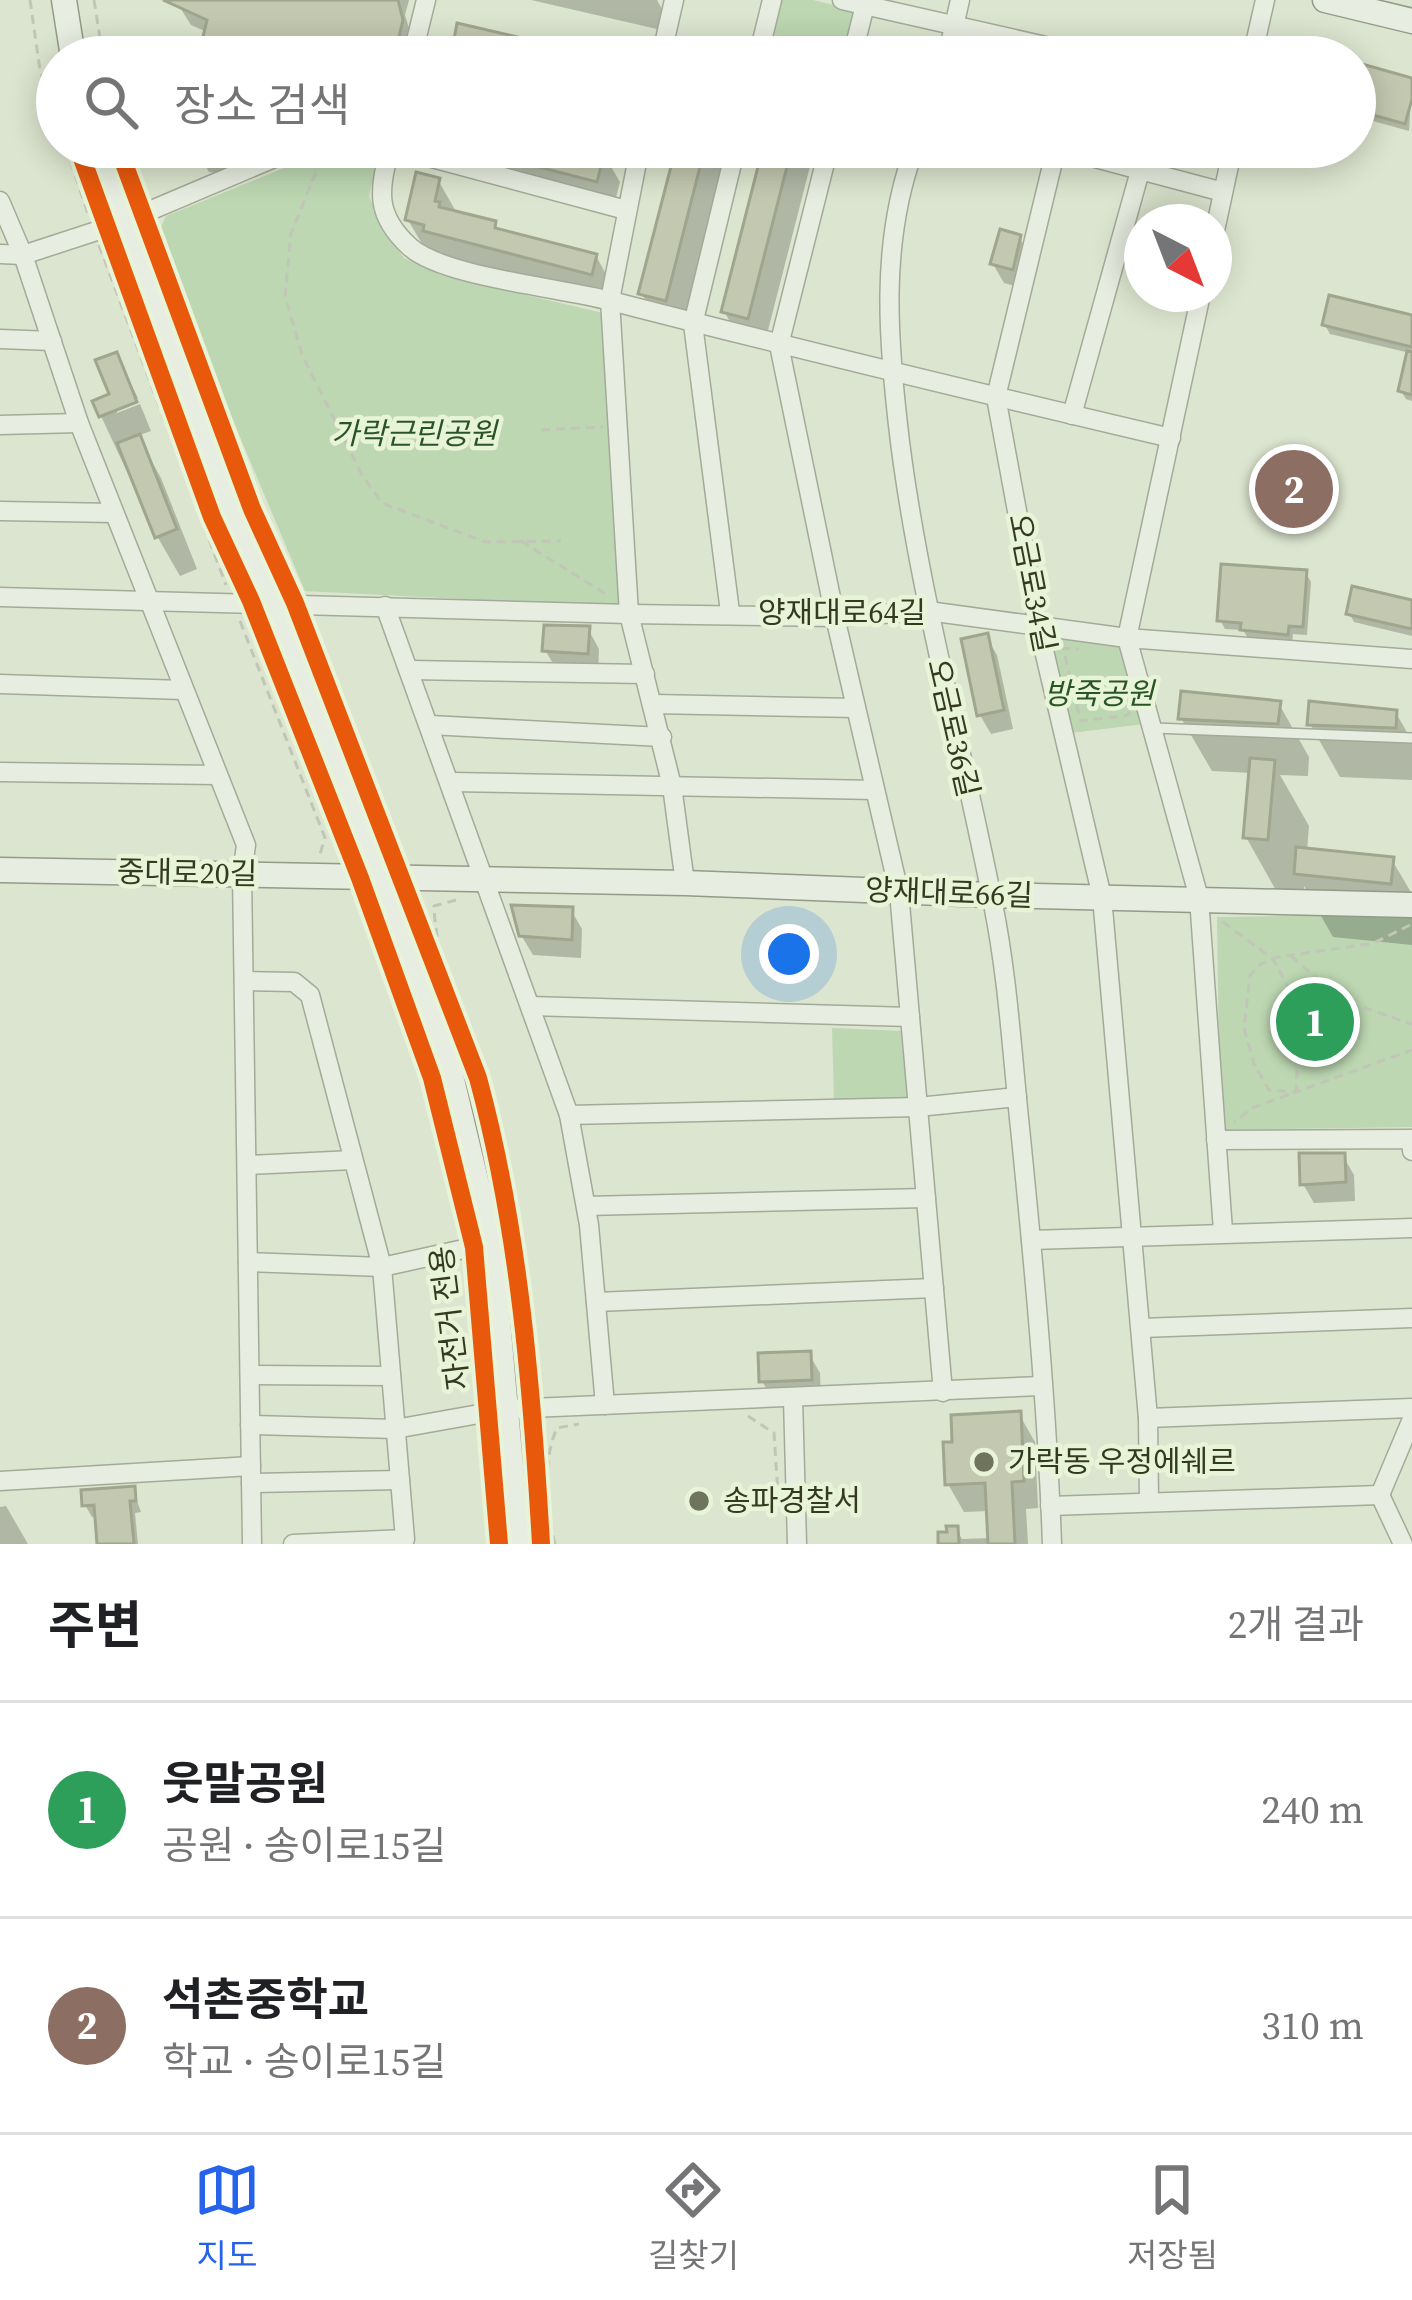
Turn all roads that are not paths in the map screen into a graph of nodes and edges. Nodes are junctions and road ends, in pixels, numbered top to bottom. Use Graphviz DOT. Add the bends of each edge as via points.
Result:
graph roads {
  1 [pos="64,0"];
  2 [pos="426,0"];
  3 [pos="674,0"];
  4 [pos="772,0"];
  5 [pos="842,0"];
  6 [pos="960,0"];
  7 [pos="1265,0"];
  8 [pos="1325,0"];
  9 [pos="866,5"];
  10 [pos="1407,13"];
  11 [pos="956,26"];
  12 [pos="70,36"];
  13 [pos="417,36"];
  14 [pos="666,36"];
  15 [pos="763,36"];
  16 [pos="858,36"];
  17 [pos="953,36"];
  18 [pos="1001,36"];
  19 [pos="1257,36"];
  20 [pos="103,168"];
  21 [pos="249,168"];
  22 [pos="385,168"];
  23 [pos="469,168"];
  24 [pos="635,168"];
  25 [pos="731,168"];
  26 [pos="825,168"];
  27 [pos="907,168"];
  28 [pos="1051,168"];
  29 [pos="1136,168"];
  30 [pos="1228,168"];
  31 [pos="1140,171"];
  32 [pos="1223,192"];
  33 [pos="0,201"];
  34 [pos="1220,204"];
  35 [pos="626,210"];
  36 [pos="126,219"];
  37 [pos="0,254"];
  38 [pos="23,255"];
  39 [pos="610,300"];
  40 [pos="1198,312"];
  41 [pos="693,324"];
  42 [pos="0,339"];
  43 [pos="52,341"];
  44 [pos="779,345"];
  45 [pos="891,372"];
  46 [pos="996,397"];
  47 [pos="1072,415"];
  48 [pos="79,423"];
  49 [pos="0,425"];
  50 [pos="1171,438"];
  51 [pos="0,511"];
  52 [pos="114,513"];
  53 [pos="0,596"];
  54 [pos="147,599"];
  55 [pos="385,605"];
  56 [pos="252,606"];
  57 [pos="928,611"];
  58 [pos="730,612"];
  59 [pos="628,614"];
  60 [pos="835,617"];
  61 [pos="1039,625"];
  62 [pos="1127,638"];
  63 [pos="1412,659"];
  64 [pos="409,670"];
  65 [pos="645,674"];
  66 [pos="0,684"];
  67 [pos="183,690"];
  68 [pos="653,704"];
  69 [pos="856,708"];
  70 [pos="430,725"];
  71 [pos="1152,728"];
  72 [pos="662,737"];
  73 [pos="1412,738"];
  74 [pos="0,772"];
  75 [pos="218,775"];
  76 [pos="451,782"];
  77 [pos="673,786"];
  78 [pos="875,790"];
  79 [pos="0,870"];
  80 [pos="392,872"];
  81 [pos="242,874"];
  82 [pos="486,880"];
  83 [pos="686,883"];
  84 [pos="899,892"];
  85 [pos="992,895"];
  86 [pos="1102,897"];
  87 [pos="1199,902"];
  88 [pos="1412,905"];
  89 [pos="244,981"];
  90 [pos="530,1006"];
  91 [pos="910,1017"];
  92 [pos="1017,1097"];
  93 [pos="918,1107"];
  94 [pos="569,1115"];
  95 [pos="1411,1139"];
  96 [pos="1216,1141"];
  97 [pos="1412,1150"];
  98 [pos="353,1160"];
  99 [pos="247,1166"];
  100 [pos="926,1198"];
  101 [pos="586,1206"];
  102 [pos="1412,1228"];
  103 [pos="1222,1231"];
  104 [pos="1133,1235"];
  105 [pos="1031,1240"];
  106 [pos="491,1244"];
  107 [pos="248,1262"];
  108 [pos="382,1267"];
  109 [pos="934,1288"];
  110 [pos="596,1302"];
  111 [pos="1412,1318"];
  112 [pos="1141,1328"];
  113 [pos="250,1375"];
  114 [pos="391,1376"];
  115 [pos="1041,1386"];
  116 [pos="943,1392"];
  117 [pos="793,1398"];
  118 [pos="1412,1408"];
  119 [pos="507,1409"];
  120 [pos="602,1414"];
  121 [pos="1148,1418"];
  122 [pos="1412,1419"];
  123 [pos="250,1425"];
  124 [pos="395,1429"];
  125 [pos="251,1474"];
  126 [pos="400,1480"];
  127 [pos="0,1481"];
  128 [pos="1380,1496"];
  129 [pos="1149,1502"];
  130 [pos="1050,1506"];
  131 [pos="252,1544"];
  132 [pos="293,1544"];
  133 [pos="518,1544"];
  134 [pos="797,1544"];
  135 [pos="1052,1544"];
  136 [pos="1403,1544"];
  1 -- 12 [label="main road"];
  2 -- 13 [label="street"];
  3 -- 14 [label="street"];
  4 -- 15 [label="street"];
  5 -- 9 [label="street"];
  6 -- 11 [label="street"];
  7 -- 19 [label="street"];
  8 -- 10 [label="main road"];
  9 -- 11 [label="street"];
  9 -- 16 [label="street"];
  11 -- 17 [label="street"];
  11 -- 18 [label="street"];
  20 -- 36 [label="main road"];
  21 -- 36 [label="street"];
  22 -- 39 [label="street" via="379,191 411,249 442,265"];
  23 -- 35 [label="street"];
  24 -- 35 [label="street"];
  25 -- 41 [label="street"];
  26 -- 44 [label="street"];
  27 -- 45 [label="street, 오금로36길" via="889,251"];
  28 -- 46 [label="street, 오금로34길"];
  29 -- 31 [label="street"];
  30 -- 32 [label="street"];
  31 -- 32 [label="street"];
  31 -- 47 [label="street"];
  32 -- 34 [label="street"];
  33 -- 38 [label="street"];
  35 -- 39 [label="street"];
  36 -- 38 [label="street"];
  36 -- 56 [label="main road"];
  37 -- 38 [label="street"];
  38 -- 43 [label="street"];
  39 -- 41 [label="street"];
  39 -- 59 [label="street"];
  40 -- 50 [label="street"];
  41 -- 44 [label="street"];
  41 -- 58 [label="street"];
  42 -- 43 [label="street"];
  43 -- 48 [label="street"];
  44 -- 45 [label="street"];
  44 -- 60 [label="street"];
  45 -- 46 [label="street"];
  45 -- 57 [label="street, 오금로36길"];
  46 -- 47 [label="street"];
  46 -- 61 [label="street, 오금로34길"];
  47 -- 50 [label="street"];
  48 -- 49 [label="street"];
  48 -- 52 [label="street"];
  50 -- 62 [label="street"];
  51 -- 52 [label="street"];
  52 -- 54 [label="street"];
  53 -- 54 [label="street, 양재대로64길"];
  54 -- 56 [label="street, 양재대로64길"];
  54 -- 67 [label="street"];
  55 -- 56 [label="street, 양재대로64길"];
  55 -- 59 [label="street, 양재대로64길"];
  55 -- 64 [label="street"];
  56 -- 80 [label="main road"];
  57 -- 60 [label="street, 양재대로64길"];
  57 -- 61 [label="street, 양재대로64길"];
  57 -- 85 [label="street, 오금로36길"];
  58 -- 59 [label="street, 양재대로64길"];
  58 -- 60 [label="street, 양재대로64길"];
  59 -- 65 [label="street"];
  60 -- 69 [label="street"];
  61 -- 62 [label="street, 양재대로64길"];
  61 -- 86 [label="street, 오금로34길" via="1065,696"];
  62 -- 63 [label="street, 양재대로64길"];
  62 -- 71 [label="street"];
  64 -- 65 [label="street"];
  64 -- 70 [label="street"];
  65 -- 68 [label="street"];
  66 -- 67 [label="street"];
  67 -- 75 [label="street"];
  68 -- 69 [label="street"];
  68 -- 72 [label="street"];
  69 -- 78 [label="street"];
  70 -- 72 [label="street"];
  70 -- 76 [label="street"];
  71 -- 73 [label="lane"];
  71 -- 87 [label="street"];
  72 -- 77 [label="street"];
  74 -- 75 [label="street"];
  75 -- 81 [label="street" via="246,845"];
  76 -- 77 [label="street"];
  76 -- 82 [label="street"];
  77 -- 78 [label="street"];
  77 -- 83 [label="street"];
  78 -- 84 [label="street"];
  79 -- 81 [label="main road, 중대로20길"];
  80 -- 81 [label="main road, 중대로20길"];
  80 -- 82 [label="main road, 양재대로66길"];
  80 -- 106 [label="main road"];
  81 -- 89 [label="street"];
  82 -- 83 [label="main road, 양재대로66길"];
  82 -- 90 [label="street"];
  83 -- 84 [label="main road, 양재대로66길"];
  84 -- 85 [label="main road, 양재대로66길"];
  84 -- 91 [label="street"];
  85 -- 86 [label="main road, 양재대로66길"];
  85 -- 92 [label="street, 오금로36길"];
  86 -- 87 [label="main road, 양재대로66길"];
  86 -- 104 [label="street, 오금로34길"];
  87 -- 88 [label="main road, 양재대로66길"];
  87 -- 96 [label="street"];
  89 -- 98 [label="street" via="294,982 310,995"];
  89 -- 99 [label="street"];
  90 -- 91 [label="street"];
  90 -- 94 [label="street"];
  91 -- 93 [label="street"];
  92 -- 93 [label="street"];
  92 -- 105 [label="street, 오금로36길"];
  93 -- 94 [label="street"];
  93 -- 100 [label="street"];
  94 -- 101 [label="street"];
  95 -- 96 [label="street"];
  95 -- 97 [label="street"];
  96 -- 103 [label="street"];
  98 -- 99 [label="street"];
  98 -- 108 [label="street"];
  99 -- 107 [label="street"];
  100 -- 101 [label="street"];
  100 -- 109 [label="street"];
  101 -- 110 [label="street"];
  102 -- 103 [label="street"];
  103 -- 104 [label="street"];
  104 -- 105 [label="street"];
  104 -- 112 [label="street, 오금로34길"];
  105 -- 115 [label="street, 오금로36길"];
  106 -- 108 [label="street"];
  106 -- 119 [label="main road"];
  107 -- 108 [label="street"];
  107 -- 113 [label="street"];
  108 -- 114 [label="street"];
  109 -- 110 [label="street"];
  109 -- 116 [label="street"];
  110 -- 120 [label="street"];
  111 -- 112 [label="street"];
  112 -- 121 [label="street, 오금로34길"];
  113 -- 114 [label="street"];
  113 -- 123 [label="street"];
  114 -- 124 [label="street"];
  115 -- 116 [label="street"];
  115 -- 130 [label="street, 오금로36길"];
  116 -- 117 [label="street"];
  117 -- 120 [label="street"];
  117 -- 134 [label="street"];
  118 -- 121 [label="street"];
  119 -- 120 [label="street" via="537,1399"];
  119 -- 124 [label="street"];
  119 -- 133 [label="main road"];
  121 -- 129 [label="street, 오금로34길"];
  122 -- 128 [label="street"];
  123 -- 124 [label="street"];
  123 -- 125 [label="street"];
  124 -- 126 [label="street"];
  125 -- 126 [label="street"];
  125 -- 127 [label="street"];
  125 -- 131 [label="street"];
  126 -- 132 [label="street" via="405,1539"];
  128 -- 129 [label="street"];
  128 -- 136 [label="street"];
  129 -- 130 [label="street"];
  130 -- 135 [label="street, 오금로36길"];
}
